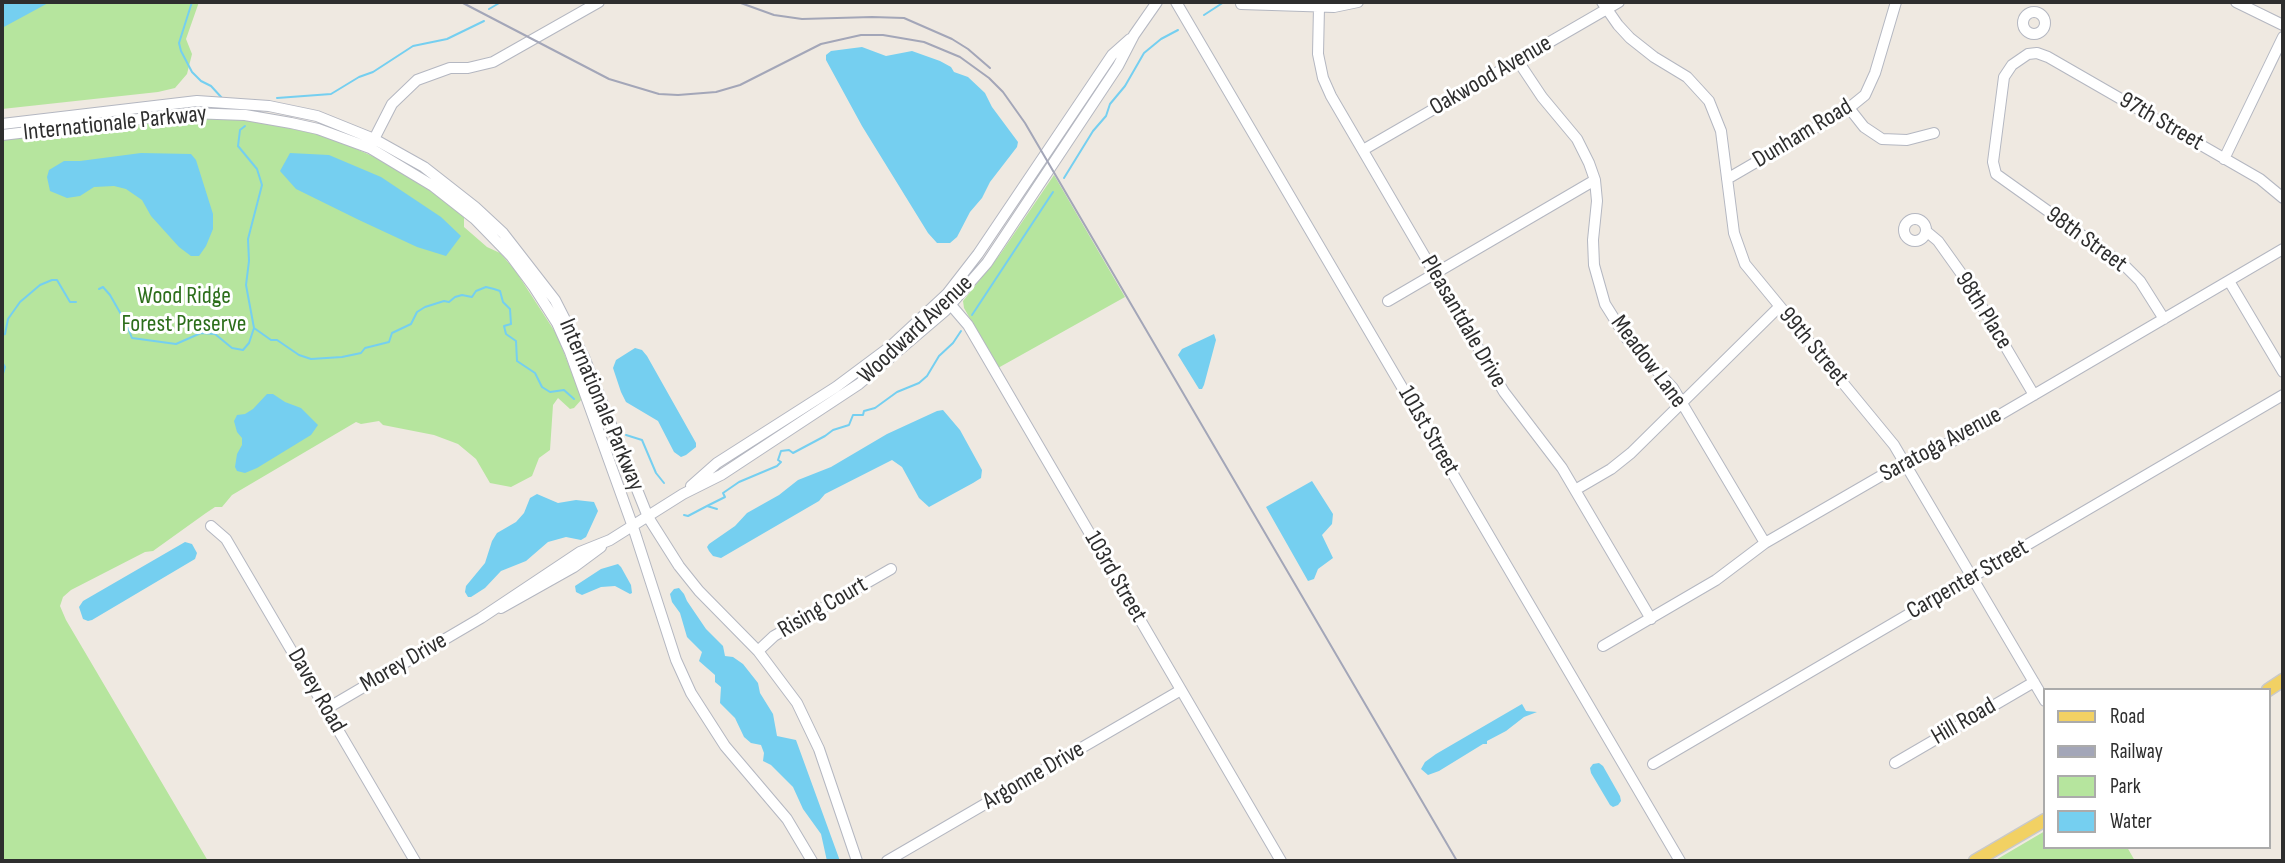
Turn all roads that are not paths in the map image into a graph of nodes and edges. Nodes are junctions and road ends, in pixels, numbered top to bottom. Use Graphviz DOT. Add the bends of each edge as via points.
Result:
graph roads {
  1 [pos="599,2"];
  2 [pos="1157,2"];
  3 [pos="1176,2"];
  4 [pos="1358,2"];
  5 [pos="1619,2"];
  6 [pos="1896,2"];
  7 [pos="2236,2"];
  8 [pos="1241,4"];
  9 [pos="1605,5"];
  10 [pos="1320,7"];
  11 [pos="2283,25"];
  12 [pos="2033,35"];
  13 [pos="2283,37"];
  14 [pos="2034,53"];
  15 [pos="1518,61"];
  16 [pos="255,104"];
  17 [pos="1849,108"];
  18 [pos="251,116"];
  19 [pos="2,124"];
  20 [pos="1934,134"];
  21 [pos="2,135"];
  22 [pos="372,144"];
  23 [pos="1363,150"];
  24 [pos="2224,159"];
  25 [pos="1727,179"];
  26 [pos="1595,180"];
  27 [pos="2283,198"];
  28 [pos="1926,231"];
  29 [pos="2283,249"];
  30 [pos="1435,274"];
  31 [pos="2229,281"];
  32 [pos="947,300"];
  33 [pos="1388,301"];
  34 [pos="1779,307"];
  35 [pos="2164,319"];
  36 [pos="2283,372"];
  37 [pos="2034,395"];
  38 [pos="2283,395"];
  39 [pos="1682,404"];
  40 [pos="1905,462"];
  41 [pos="1576,490"];
  42 [pos="648,517"];
  43 [pos="211,526"];
  44 [pos="633,527"];
  45 [pos="1765,542"];
  46 [pos="891,569"];
  47 [pos="1974,577"];
  48 [pos="1651,619"];
  49 [pos="1603,646"];
  50 [pos="758,651"];
  51 [pos="2034,682"];
  52 [pos="1181,690"];
  53 [pos="2044,699"];
  54 [pos="326,709"];
  55 [pos="1895,763"];
  56 [pos="1653,764"];
  57 [pos="2044,821"];
  58 [pos="415,861"];
  59 [pos="812,861"];
  60 [pos="857,861"];
  61 [pos="887,861"];
  62 [pos="1281,861"];
  63 [pos="1680,861"];
  64 [pos="1975,861"];
  1 -- 22 [label="street" via="493,62 450,68 417,80 392,104"];
  2 -- 32 [label="street, Woodward Avenue" via="987,263"];
  3 -- 63 [label="street, 101st Street"];
  4 -- 10 [label="street"];
  5 -- 9 [label="street, Oakwood Avenue"];
  6 -- 17 [label="street, Dunham Road" via="1869,90"];
  7 -- 11 [label="street"];
  8 -- 10 [label="street"];
  9 -- 15 [label="street, Oakwood Avenue"];
  9 -- 25 [label="street, 99th Street" via="1630,38 1687,77 1709,101 1721,131"];
  10 -- 23 [label="street, Pleasantdale Drive" via="1318,54 1323,78"];
  12 -- 14 [label="street"];
  13 -- 24 [label="street"];
  14 -- 24 [label="street, 97th Street"];
  14 -- 35 [label="street, 98th Street" via="2017,60 2004,77 1993,162 1996,174 2132,272"];
  15 -- 23 [label="street, Oakwood Avenue"];
  15 -- 26 [label="street, Meadow Lane" via="1577,139"];
  16 -- 18 [label="street"];
  16 -- 19 [label="street, Internationale Parkway" via="177,103"];
  16 -- 22 [label="street, Internationale Parkway" via="317,116"];
  17 -- 20 [label="street" via="1864,127 1882,139 1899,141"];
  17 -- 25 [label="street, Dunham Road"];
  18 -- 21 [label="street, Internationale Parkway" via="190,113"];
  18 -- 22 [label="street, Internationale Parkway"];
  22 -- 42 [label="street, Internationale Parkway" via="424,167 450,186 524,257 555,300 584,357"];
  22 -- 44 [label="street, Internationale Parkway" via="474,219 511,256 544,301 570,352"];
  23 -- 30 [label="street, Pleasantdale Drive"];
  24 -- 27 [label="street, 97th Street"];
  25 -- 34 [label="street, 99th Street" via="1740,253"];
  26 -- 30 [label="street"];
  26 -- 39 [label="street, Meadow Lane" via="1593,256 1602,296 1627,340 1662,374"];
  28 -- 37 [label="street, 98th Place" via="1968,283"];
  29 -- 31 [label="street, Saratoga Avenue"];
  30 -- 33 [label="street"];
  30 -- 41 [label="street, Pleasantdale Drive" via="1510,401"];
  31 -- 35 [label="street, Saratoga Avenue"];
  31 -- 36 [label="street"];
  32 -- 42 [label="street, Woodward Avenue" via="859,384"];
  32 -- 52 [label="street, 103rd Street" via="968,325"];
  34 -- 39 [label="street"];
  34 -- 40 [label="street, 99th Street"];
  35 -- 37 [label="street, Saratoga Avenue"];
  37 -- 40 [label="street, Saratoga Avenue" via="1962,437"];
  38 -- 47 [label="street, Carpenter Street"];
  39 -- 41 [label="street" via="1625,459"];
  39 -- 45 [label="street, Meadow Lane"];
  40 -- 45 [label="street, Saratoga Avenue"];
  40 -- 47 [label="street, 99th Street"];
  41 -- 48 [label="street, Pleasantdale Drive"];
  42 -- 44 [label="street, Woodward Avenue"];
  42 -- 50 [label="street, Internationale Parkway" via="687,577"];
  43 -- 54 [label="street, Davey Road" via="226,539"];
  44 -- 54 [label="street, Morey Drive" via="580,552 481,618"];
  44 -- 59 [label="street, Internationale Parkway" via="691,693 725,746 787,819"];
  45 -- 48 [label="street, Saratoga Avenue" via="1716,580"];
  46 -- 50 [label="street, Rising Court" via="774,636"];
  47 -- 51 [label="street, 99th Street"];
  47 -- 56 [label="street, Carpenter Street"];
  48 -- 49 [label="street, Saratoga Avenue"];
  50 -- 60 [label="street, Internationale Parkway" via="813,734"];
  51 -- 53 [label="street, 99th Street"];
  51 -- 55 [label="street, Hill Road"];
  52 -- 61 [label="street, Argonne Drive"];
  52 -- 62 [label="street, 103rd Street"];
  54 -- 58 [label="street, Davey Road"];
  57 -- 64 [label="main road"];
}
